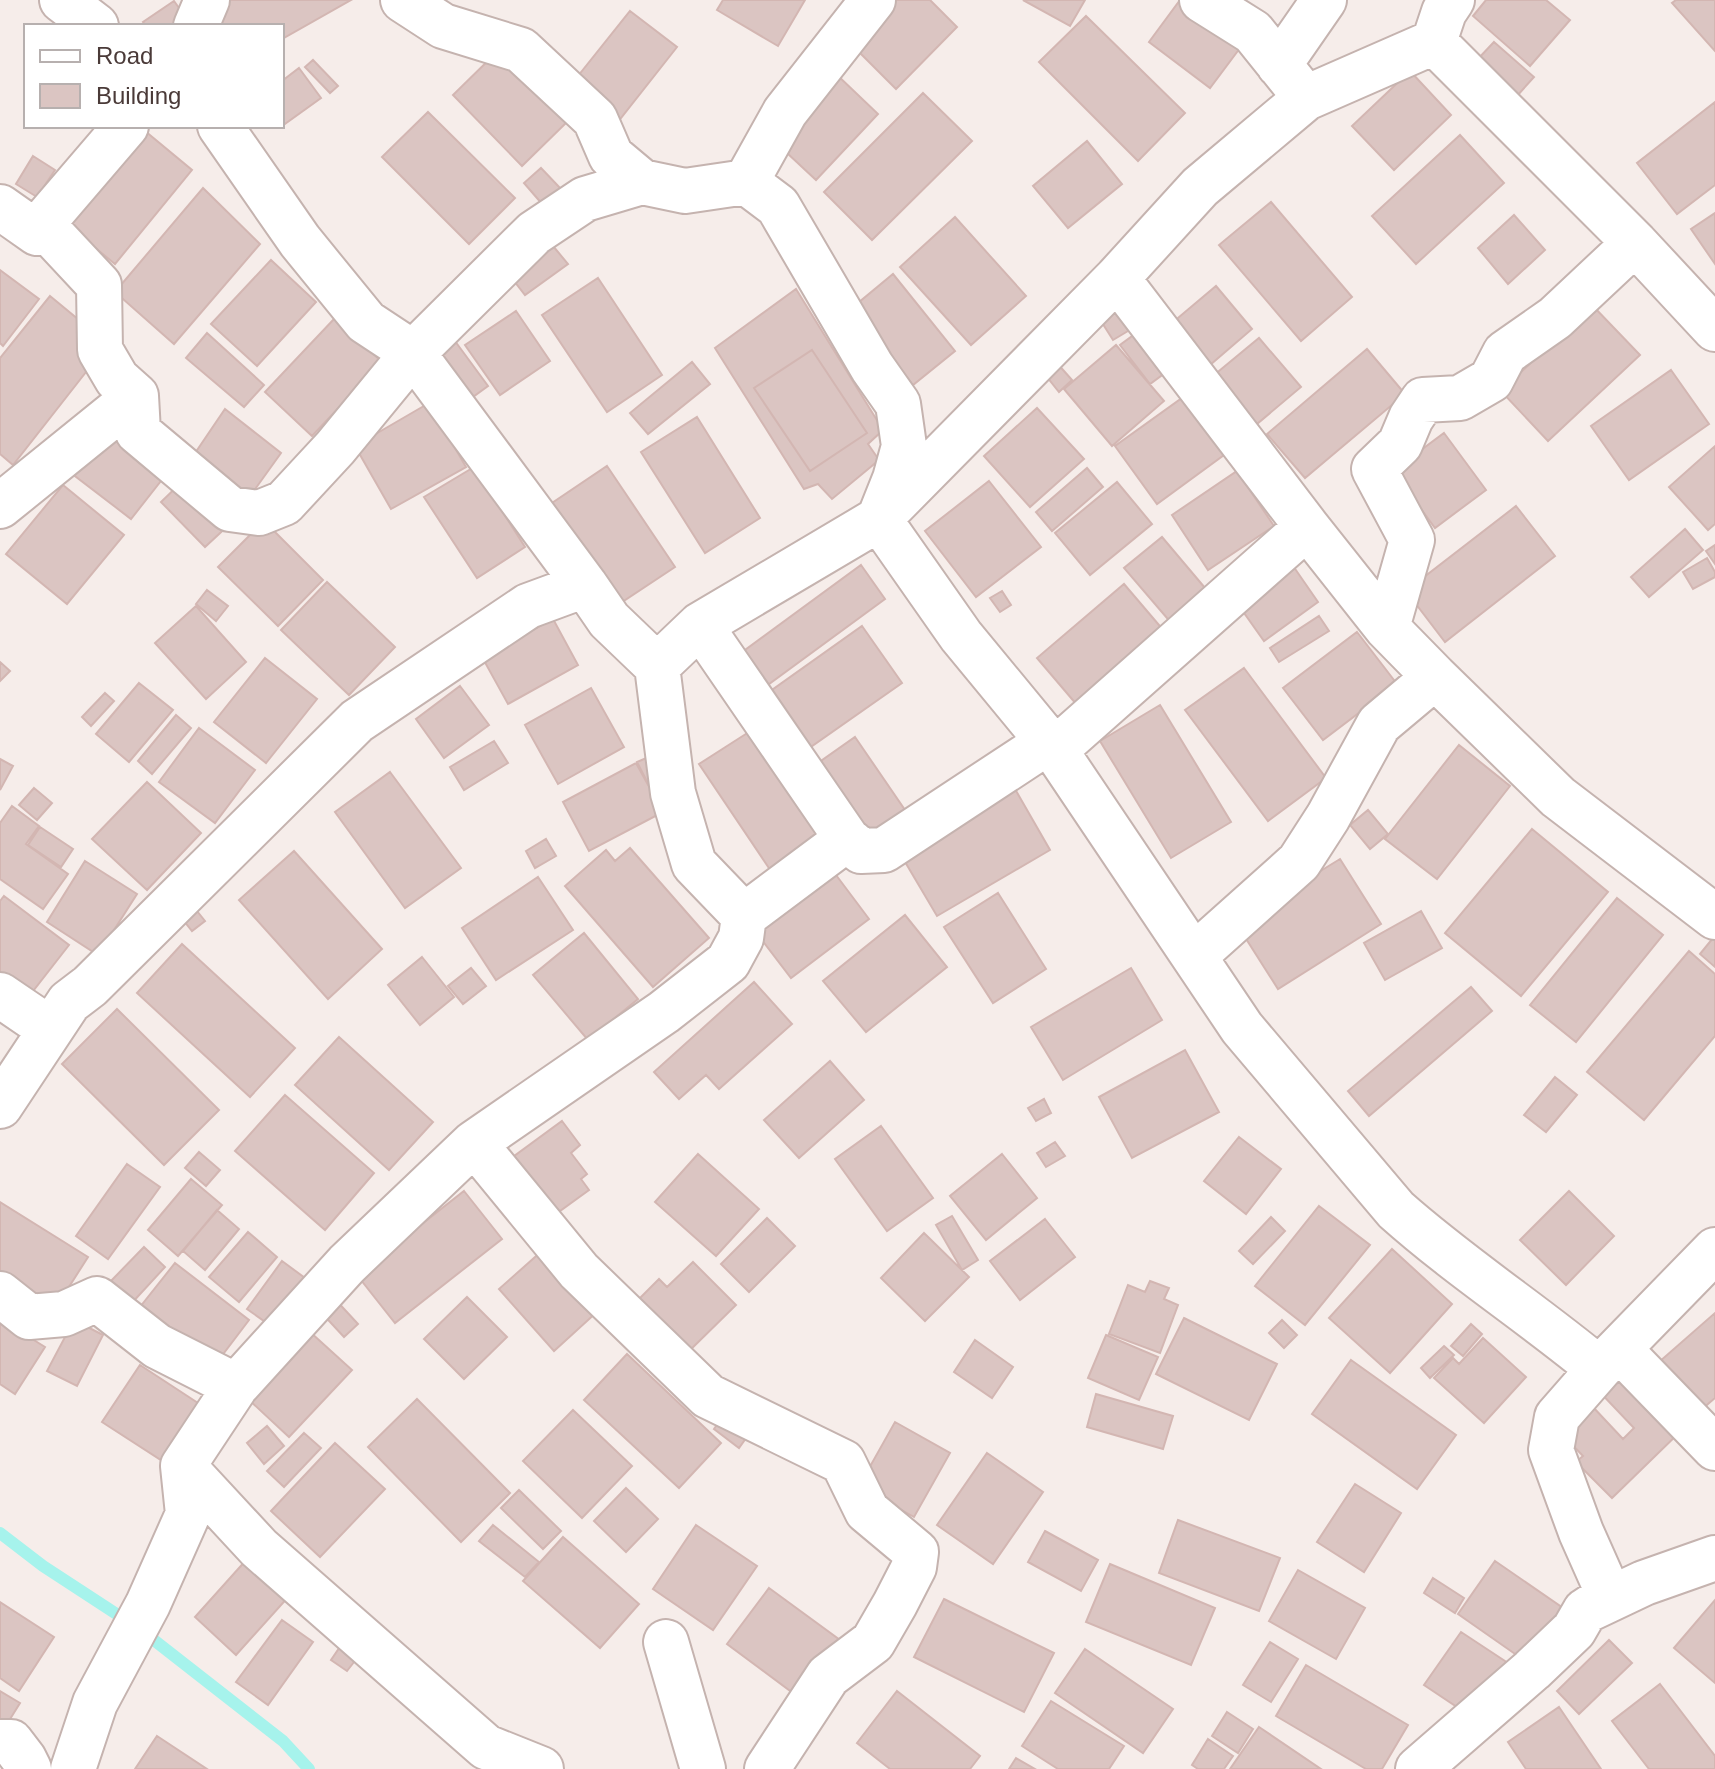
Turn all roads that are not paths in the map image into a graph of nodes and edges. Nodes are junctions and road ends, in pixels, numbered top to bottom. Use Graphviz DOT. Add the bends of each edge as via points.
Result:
graph roads {
  1 [pos="62,0"];
  2 [pos="207,0"];
  3 [pos="403,0"];
  4 [pos="873,0"];
  5 [pos="1202,0"];
  6 [pos="1322,4"];
  7 [pos="1442,14"];
  8 [pos="93,24"];
  9 [pos="197,24"];
  10 [pos="1266,49"];
  11 [pos="1306,98"];
  12 [pos="124,128"];
  13 [pos="221,128"];
  14 [pos="642,182"];
  15 [pos="746,182"];
  16 [pos="0,207"];
  17 [pos="26,233"];
  18 [pos="1635,243"];
  19 [pos="1117,278"];
  20 [pos="1715,329"];
  21 [pos="413,353"];
  22 [pos="136,396"];
  23 [pos="0,506"];
  24 [pos="879,519"];
  25 [pos="1307,527"];
  26 [pos="585,585"];
  27 [pos="700,625"];
  28 [pos="1387,628"];
  29 [pos="657,666"];
  30 [pos="1435,677"];
  31 [pos="1052,746"];
  32 [pos="847,839"];
  33 [pos="744,916"];
  34 [pos="1715,917"];
  35 [pos="1194,956"];
  36 [pos="0,995"];
  37 [pos="50,1029"];
  38 [pos="0,1106"];
  39 [pos="474,1143"];
  40 [pos="1715,1250"];
  41 [pos="0,1294"];
  42 [pos="1609,1359"];
  43 [pos="236,1386"];
  44 [pos="1715,1448"];
  45 [pos="183,1466"];
  46 [pos="1715,1558"];
  47 [pos="1585,1611"];
  48 [pos="666,1642"];
  49 [pos="0,1742"];
  50 [pos="29,1769"];
  51 [pos="73,1769"];
  52 [pos="541,1769"];
  53 [pos="703,1769"];
  54 [pos="767,1769"];
  55 [pos="1418,1769"];
  1 -- 8 [label="street"];
  2 -- 9 [label="street"];
  3 -- 14 [label="street" via="443,26 521,50 595,119 611,156"];
  4 -- 15 [label="street" via="785,112"];
  5 -- 10 [label="street"];
  6 -- 10 [label="street"];
  7 -- 11 [label="street"];
  7 -- 18 [label="street"];
  10 -- 11 [label="street"];
  11 -- 19 [label="street" via="1200,187"];
  12 -- 17 [label="street"];
  13 -- 21 [label="street" via="300,241 366,322"];
  14 -- 15 [label="street" via="685,191"];
  14 -- 21 [label="street" via="585,199 534,233"];
  15 -- 24 [label="street" via="778,206 898,404 904,446"];
  16 -- 17 [label="street"];
  17 -- 22 [label="street" via="99,285 100,350 117,379"];
  18 -- 20 [label="street"];
  18 -- 28 [label="street" via="1555,318 1505,353 1491,380 1460,398 1423,400 1400,444 1374,469 1412,540"];
  19 -- 24 [label="street"];
  19 -- 25 [label="street"];
  21 -- 22 [label="street" via="284,503 259,513 230,509 138,432"];
  21 -- 26 [label="street"];
  22 -- 23 [label="street"];
  24 -- 27 [label="street"];
  24 -- 31 [label="street" via="961,636"];
  25 -- 28 [label="street"];
  25 -- 31 [label="street"];
  26 -- 29 [label="street" via="609,620"];
  26 -- 37 [label="street" via="528,606 357,721 69,1002"];
  27 -- 29 [label="street"];
  27 -- 32 [label="street"];
  28 -- 30 [label="street"];
  29 -- 33 [label="street" via="673,793 694,864"];
  30 -- 34 [label="street" via="1558,797"];
  30 -- 35 [label="street" via="1379,724 1299,862"];
  31 -- 32 [label="street" via="884,850 861,851"];
  31 -- 35 [label="street"];
  32 -- 33 [label="street"];
  33 -- 39 [label="street" via="741,938 728,962"];
  35 -- 42 [label="street" via="1242,1028 1396,1210 1555,1332"];
  36 -- 37 [label="street"];
  37 -- 38 [label="street"];
  39 -- 43 [label="street" via="347,1264"];
  39 -- 54 [label="street" via="579,1271 708,1396 843,1462 867,1511 916,1552 914,1567 873,1642 828,1676"];
  40 -- 42 [label="street"];
  41 -- 43 [label="street" via="29,1317 64,1314 97,1299 157,1346"];
  42 -- 44 [label="street"];
  42 -- 47 [label="street" via="1557,1417 1551,1450 1609,1595"];
  43 -- 45 [label="street"];
  45 -- 51 [label="street" via="188,1514 95,1703"];
  45 -- 52 [label="street" via="259,1548 486,1747"];
  46 -- 47 [label="street"];
  47 -- 55 [label="street" via="1564,1640"];
  48 -- 53 [label="street"];
  49 -- 50 [label="street" via="11,1742"];
}
